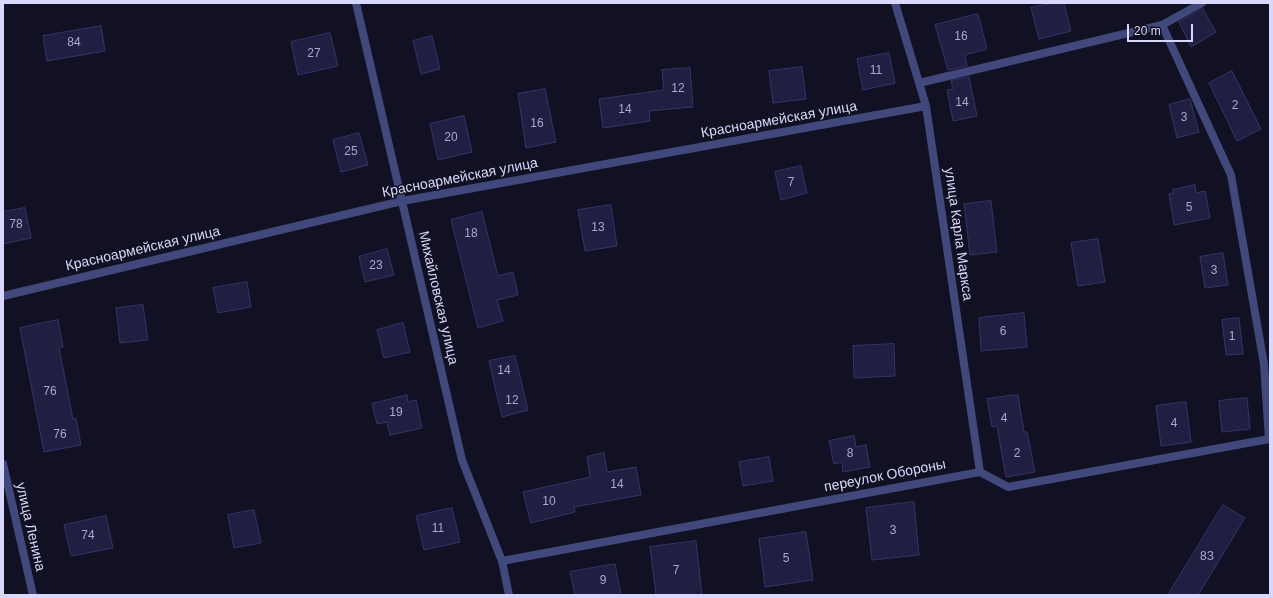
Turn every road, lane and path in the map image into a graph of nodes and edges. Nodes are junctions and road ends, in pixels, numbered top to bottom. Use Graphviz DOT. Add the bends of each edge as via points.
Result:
graph roads {
  1 [pos="356,3"];
  2 [pos="895,3"];
  3 [pos="1202,3"];
  4 [pos="1162,25"];
  5 [pos="919,83"];
  6 [pos="926,106"];
  7 [pos="402,201"];
  8 [pos="3,296"];
  9 [pos="3,464"];
  10 [pos="980,472"];
  11 [pos="502,561"];
  12 [pos="32,595"];
  13 [pos="509,595"];
  1 -- 7 [label="street, Михайловская улица"];
  2 -- 5 [label="street, улица Карла Маркса"];
  3 -- 4 [label="street"];
  4 -- 5 [label="street"];
  4 -- 10 [label="street" via="1231,175 1264,364 1269,439 1008,487"];
  5 -- 6 [label="street, улица Карла Маркса"];
  6 -- 7 [label="street, Красноармейская улица"];
  6 -- 10 [label="street, улица Карла Маркса"];
  7 -- 8 [label="street, Красноармейская улица"];
  7 -- 11 [label="street, Михайловская улица" via="462,460"];
  9 -- 12 [label="street, улица Ленина"];
  10 -- 11 [label="street, переулок Обороны"];
  11 -- 13 [label="street, Михайловская улица"];
}
